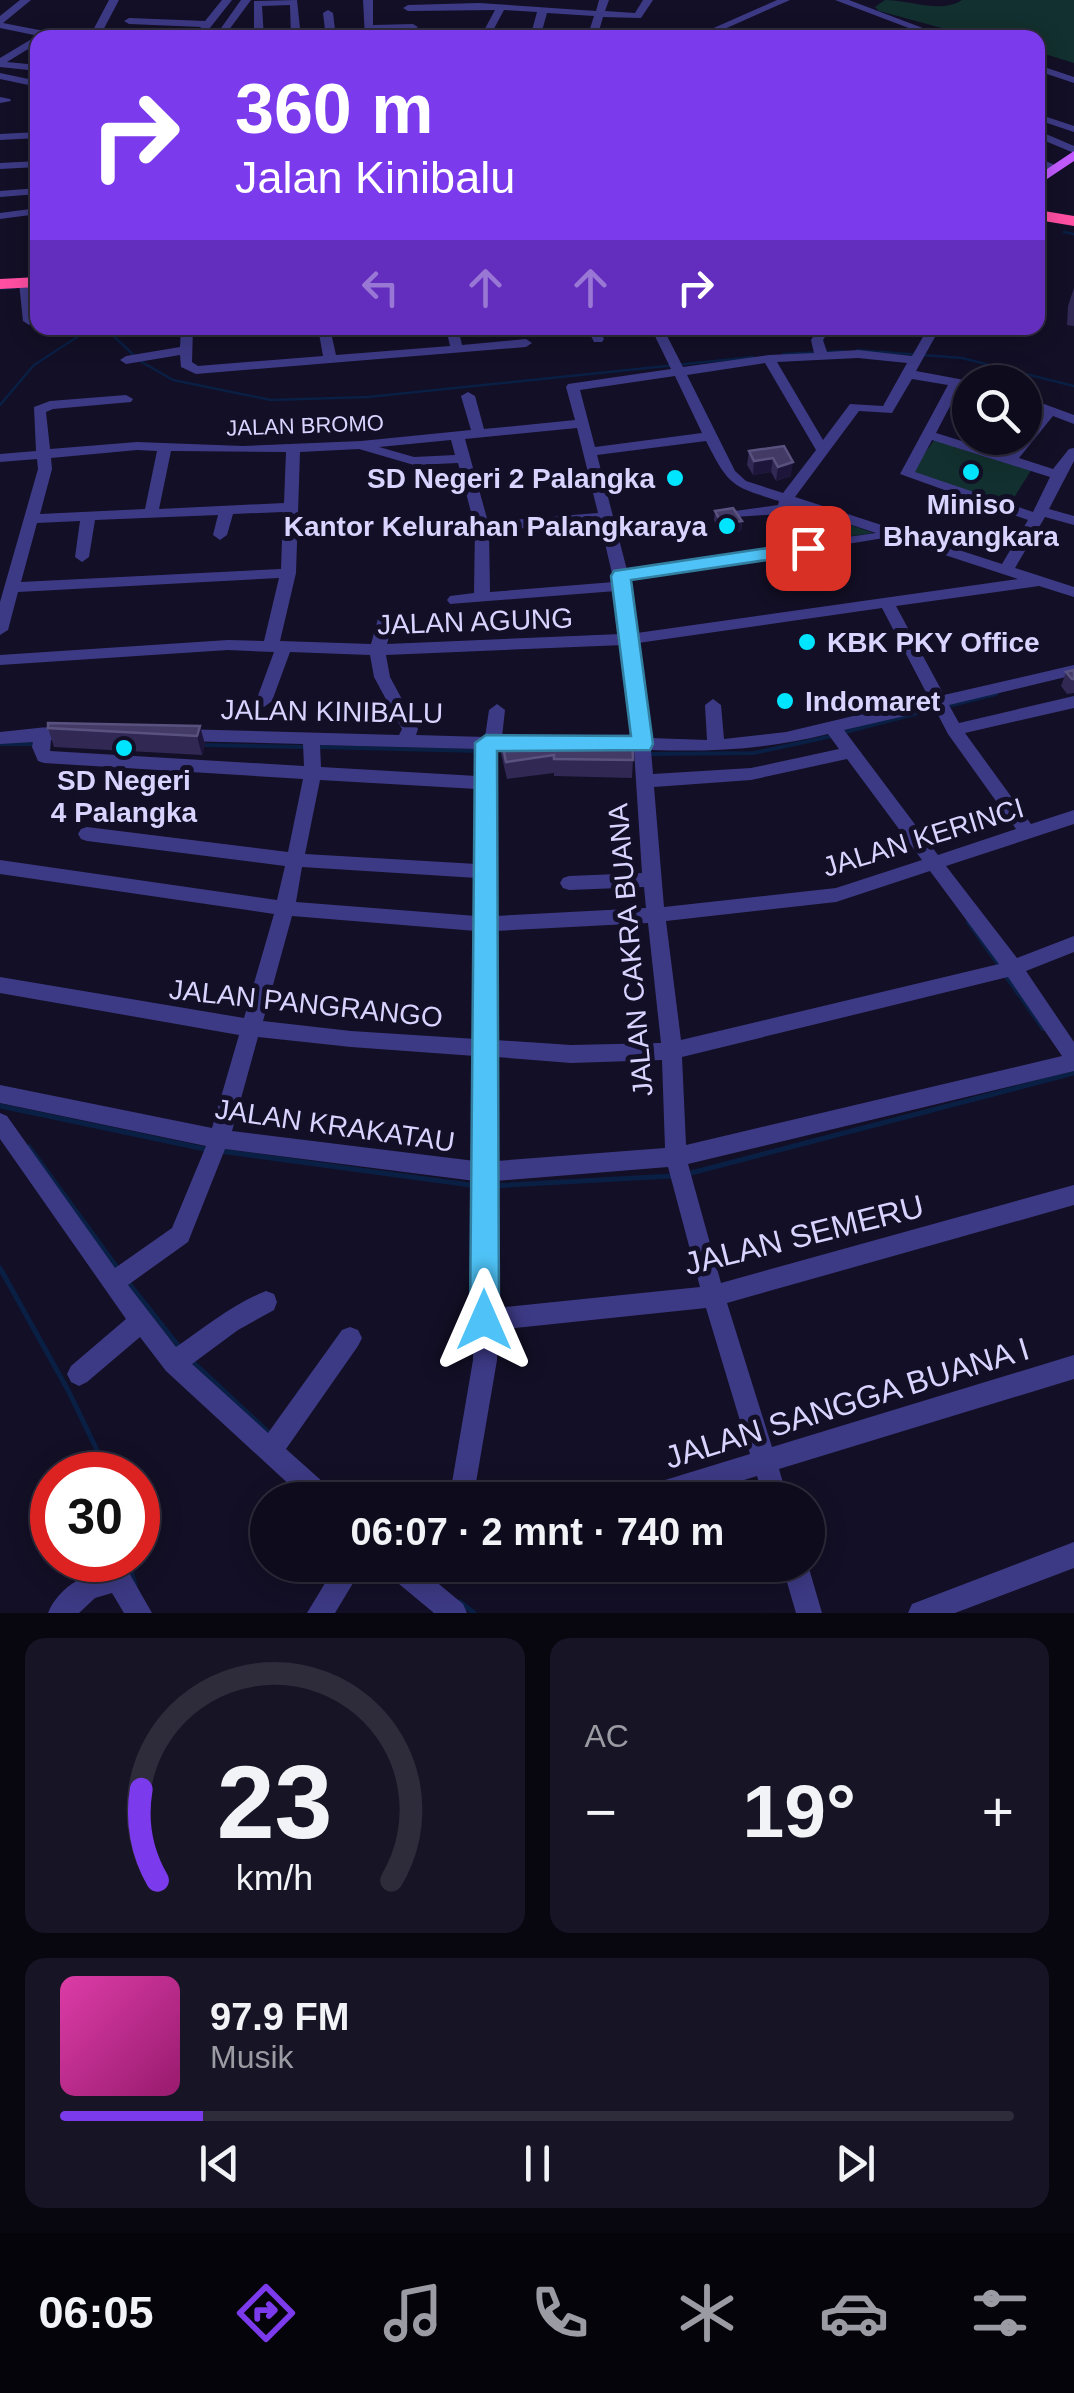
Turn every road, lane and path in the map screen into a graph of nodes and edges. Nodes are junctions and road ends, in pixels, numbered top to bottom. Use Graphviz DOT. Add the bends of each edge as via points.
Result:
graph roads {
  1 [pos="26,0"];
  2 [pos="114,0"];
  3 [pos="227,0"];
  4 [pos="246,0"];
  5 [pos="368,0"];
  6 [pos="604,0"];
  7 [pos="648,0"];
  8 [pos="784,0"];
  9 [pos="840,0"];
  10 [pos="568,5"];
  11 [pos="0,7"];
  12 [pos="17,9"];
  13 [pos="141,10"];
  14 [pos="499,11"];
  15 [pos="328,12"];
  16 [pos="600,12"];
  17 [pos="218,13"];
  18 [pos="542,13"];
  19 [pos="410,18"];
  20 [pos="129,21"];
  21 [pos="0,23"];
  22 [pos="208,24"];
  23 [pos="98,30"];
  24 [pos="203,30"];
  25 [pos="227,30"];
  26 [pos="259,30"];
  27 [pos="296,30"];
  28 [pos="330,30"];
  29 [pos="369,30"];
  30 [pos="377,30"];
  31 [pos="488,30"];
  32 [pos="537,30"];
  33 [pos="594,30"];
  34 [pos="712,30"];
  35 [pos="923,30"];
  36 [pos="30,33"];
  37 [pos="30,44"];
  38 [pos="0,63"];
  39 [pos="30,67"];
  40 [pos="1045,70"];
  41 [pos="1052,73"];
  42 [pos="0,76"];
  43 [pos="1045,78"];
  44 [pos="1074,80"];
  45 [pos="30,82"];
  46 [pos="1045,120"];
  47 [pos="1074,130"];
  48 [pos="30,134"];
  49 [pos="0,137"];
  50 [pos="1045,138"];
  51 [pos="1074,152"];
  52 [pos="30,164"];
  53 [pos="1045,164"];
  54 [pos="0,166"];
  55 [pos="1056,169"];
  56 [pos="1045,176"];
  57 [pos="30,192"];
  58 [pos="0,194"];
  59 [pos="30,212"];
  60 [pos="0,216"];
  61 [pos="1045,216"];
  62 [pos="1074,221"];
  63 [pos="1045,225"];
  64 [pos="1074,229"];
  65 [pos="30,280"];
  66 [pos="0,281"];
  67 [pos="30,311"];
  68 [pos="29,321"];
  69 [pos="187,335"];
  70 [pos="325,335"];
  71 [pos="454,335"];
  72 [pos="661,335"];
  73 [pos="821,335"];
  74 [pos="930,335"];
  75 [pos="526,343"];
  76 [pos="458,349"];
  77 [pos="188,350"];
  78 [pos="820,352"];
  79 [pos="134,358"];
  80 [pos="770,358"];
  81 [pos="330,359"];
  82 [pos="914,360"];
  83 [pos="678,368"];
  84 [pos="952,378"];
  85 [pos="468,396"];
  86 [pos="126,399"];
  87 [pos="952,400"];
  88 [pos="1042,407"];
  89 [pos="1051,410"];
  90 [pos="1074,420"];
  91 [pos="582,423"];
  92 [pos="480,433"];
  93 [pos="930,435"];
  94 [pos="457,436"];
  95 [pos="714,436"];
  96 [pos="952,439"];
  97 [pos="361,445"];
  98 [pos="165,446"];
  99 [pos="293,448"];
  100 [pos="822,449"];
  101 [pos="46,452"];
  102 [pos="589,452"];
  103 [pos="1074,452"];
  104 [pos="999,455"];
  105 [pos="0,458"];
  106 [pos="462,459"];
  107 [pos="1010,460"];
  108 [pos="1060,476"];
  109 [pos="786,504"];
  110 [pos="291,508"];
  111 [pos="226,512"];
  112 [pos="152,513"];
  113 [pos="740,514"];
  114 [pos="1039,514"];
  115 [pos="88,517"];
  116 [pos="605,517"];
  117 [pos="30,520"];
  118 [pos="1074,520"];
  119 [pos="482,528"];
  120 [pos="220,535"];
  121 [pos="889,535"];
  122 [pos="808,548"];
  123 [pos="82,557"];
  124 [pos="288,573"];
  125 [pos="1007,577"];
  126 [pos="10,579"];
  127 [pos="621,581"];
  128 [pos="1074,592"];
  129 [pos="482,598"];
  130 [pos="455,600"];
  131 [pos="887,603"];
  132 [pos="387,615"];
  133 [pos="0,630"];
  134 [pos="630,639"];
  135 [pos="278,646"];
  136 [pos="377,650"];
  137 [pos="0,660"];
  138 [pos="1074,670"];
  139 [pos="936,700"];
  140 [pos="264,701"];
  141 [pos="1074,702"];
  142 [pos="713,705"];
  143 [pos="497,710"];
  144 [pos="832,726"];
  145 [pos="954,730"];
  146 [pos="44,732"];
  147 [pos="83,733"];
  148 [pos="159,735"];
  149 [pos="0,738"];
  150 [pos="311,738"];
  151 [pos="406,740"];
  152 [pos="489,743"];
  153 [pos="549,744"];
  154 [pos="605,744"];
  155 [pos="642,744"];
  156 [pos="744,744"];
  157 [pos="690,745"];
  158 [pos="716,746"];
  159 [pos="852,752"];
  160 [pos="314,772"];
  161 [pos="760,773"];
  162 [pos="700,778"];
  163 [pos="646,781"];
  164 [pos="484,783"];
  165 [pos="1074,817"];
  166 [pos="86,834"];
  167 [pos="1028,834"];
  168 [pos="296,860"];
  169 [pos="934,861"];
  170 [pos="0,867"];
  171 [pos="484,871"];
  172 [pos="652,880"];
  173 [pos="568,883"];
  174 [pos="730,886"];
  175 [pos="736,907"];
  176 [pos="285,908"];
  177 [pos="655,915"];
  178 [pos="487,924"];
  179 [pos="1074,944"];
  180 [pos="1014,968"];
  181 [pos="0,985"];
  182 [pos="253,1028"];
  183 [pos="486,1050"];
  184 [pos="672,1050"];
  185 [pos="1074,1060"];
  186 [pos="0,1094"];
  187 [pos="0,1122"];
  188 [pos="219,1138"];
  189 [pos="676,1157"];
  190 [pos="483,1172"];
  191 [pos="1074,1195"];
  192 [pos="112,1283"];
  193 [pos="714,1296"];
  194 [pos="266,1302"];
  195 [pos="484,1320"];
  196 [pos="141,1321"];
  197 [pos="350,1338"];
  198 [pos="174,1364"];
  199 [pos="1074,1367"];
  200 [pos="79,1374"];
  201 [pos="270,1451"];
  202 [pos="766,1464"];
  203 [pos="304,1482"];
  204 [pos="464,1482"];
  205 [pos="702,1482"];
  206 [pos="771,1482"];
  207 [pos="1074,1555"];
  208 [pos="340,1582"];
  209 [pos="425,1582"];
  210 [pos="801,1582"];
  211 [pos="61,1613"];
  212 [pos="139,1613"];
  213 [pos="320,1613"];
  214 [pos="454,1613"];
  215 [pos="810,1613"];
  216 [pos="921,1613"];
  1 -- 12 [label="street"];
  2 -- 23 [label="street"];
  3 -- 17 [label="street"];
  4 -- 25 [label="street"];
  5 -- 29 [label="street"];
  6 -- 16 [label="street"];
  7 -- 16 [label="street" via="640,16"];
  8 -- 34 [label="street"];
  9 -- 35 [label="street"];
  10 -- 16 [label="street"];
  10 -- 18 [label="street"];
  11 -- 12 [label="street"];
  12 -- 21 [label="street"];
  13 -- 17 [label="street"];
  14 -- 18 [label="street"];
  14 -- 19 [label="street"];
  14 -- 31 [label="street"];
  15 -- 28 [label="street"];
  16 -- 33 [label="street"];
  17 -- 22 [label="street"];
  18 -- 32 [label="street"];
  19 -- 30 [label="street"];
  20 -- 22 [label="street"];
  21 -- 36 [label="street"];
  22 -- 24 [label="street"];
  26 -- 27 [label="street" via="257,4 294,2"];
  37 -- 38 [label="street"];
  38 -- 39 [label="street"];
  40 -- 41 [label="street"];
  41 -- 43 [label="street"];
  41 -- 44 [label="street"];
  42 -- 45 [label="street"];
  46 -- 47 [label="street"];
  48 -- 49 [label="street"];
  50 -- 51 [label="street"];
  51 -- 55 [label="main road"];
  52 -- 54 [label="street"];
  53 -- 55 [label="street"];
  55 -- 56 [label="main road"];
  57 -- 58 [label="street"];
  59 -- 60 [label="street"];
  61 -- 62 [label="highway"];
  63 -- 64 [label="highway"];
  65 -- 66 [label="highway"];
  67 -- 68 [label="street"];
  69 -- 77 [label="street"];
  70 -- 81 [label="street"];
  71 -- 76 [label="street"];
  72 -- 83 [label="street"];
  73 -- 78 [label="street"];
  74 -- 82 [label="street"];
  75 -- 76 [label="street"];
  76 -- 81 [label="street"];
  77 -- 79 [label="street"];
  77 -- 81 [label="street" via="186,364 196,370"];
  78 -- 80 [label="street"];
  78 -- 82 [label="street"];
  80 -- 83 [label="street"];
  80 -- 100 [label="street"];
  82 -- 84 [label="street"];
  82 -- 100 [label="street" via="887,410 855,407"];
  83 -- 91 [label="street, JALAN CAKRA BUANA" via="574,387"];
  83 -- 95 [label="street"];
  85 -- 92 [label="street"];
  86 -- 101 [label="street" via="40,408"];
  87 -- 93 [label="street"];
  88 -- 89 [label="street"];
  89 -- 90 [label="street"];
  89 -- 107 [label="street"];
  91 -- 92 [label="street, JALAN BROMO"];
  91 -- 102 [label="street, JALAN CAKRA BUANA"];
  92 -- 94 [label="street, JALAN BROMO"];
  93 -- 96 [label="street"];
  93 -- 114 [label="street" via="906,472 910,476"];
  94 -- 97 [label="street, JALAN BROMO"];
  94 -- 106 [label="street"];
  95 -- 102 [label="street"];
  95 -- 109 [label="street" via="736,480"];
  97 -- 99 [label="street, JALAN BROMO"];
  97 -- 106 [label="street" via="414,461"];
  98 -- 99 [label="street, JALAN BROMO"];
  98 -- 101 [label="street, JALAN BROMO"];
  98 -- 112 [label="street"];
  99 -- 110 [label="street"];
  100 -- 109 [label="street"];
  101 -- 105 [label="street, JALAN BROMO"];
  101 -- 117 [label="street"];
  102 -- 116 [label="street, JALAN CAKRA BUANA"];
  103 -- 108 [label="street"];
  104 -- 107 [label="street"];
  106 -- 119 [label="street"];
  107 -- 108 [label="street"];
  108 -- 114 [label="street"];
  109 -- 113 [label="street"];
  109 -- 121 [label="street"];
  109 -- 122 [label="street"];
  110 -- 111 [label="street"];
  110 -- 124 [label="street"];
  111 -- 112 [label="street"];
  111 -- 120 [label="street"];
  112 -- 115 [label="street"];
  114 -- 118 [label="street"];
  114 -- 125 [label="street"];
  115 -- 117 [label="street"];
  115 -- 123 [label="street"];
  116 -- 119 [label="street"];
  116 -- 127 [label="street, JALAN CAKRA BUANA"];
  117 -- 126 [label="street"];
  119 -- 129 [label="street"];
  121 -- 122 [label="street"];
  121 -- 125 [label="street"];
  122 -- 127 [label="street"];
  124 -- 126 [label="street"];
  124 -- 135 [label="street"];
  125 -- 128 [label="street, JALAN AGUNG"];
  125 -- 131 [label="street, JALAN AGUNG"];
  126 -- 133 [label="street"];
  127 -- 129 [label="street"];
  127 -- 134 [label="street, JALAN CAKRA BUANA"];
  129 -- 130 [label="street"];
  131 -- 134 [label="street, JALAN AGUNG"];
  131 -- 139 [label="street"];
  132 -- 136 [label="street"];
  134 -- 136 [label="street, JALAN AGUNG"];
  134 -- 155 [label="street, JALAN CAKRA BUANA"];
  135 -- 136 [label="street, JALAN AGUNG"];
  135 -- 137 [label="street, JALAN AGUNG"];
  135 -- 140 [label="street"];
  136 -- 151 [label="street" via="386,690 410,730"];
  138 -- 139 [label="street"];
  139 -- 144 [label="street"];
  139 -- 145 [label="street"];
  141 -- 145 [label="street"];
  142 -- 158 [label="street"];
  143 -- 152 [label="street"];
  144 -- 156 [label="street"];
  144 -- 159 [label="street"];
  145 -- 167 [label="street"];
  146 -- 147 [label="street"];
  146 -- 149 [label="street"];
  146 -- 160 [label="street" via="44,757"];
  148 -- 150 [label="street, JALAN KINIBALU"];
  150 -- 151 [label="street, JALAN KINIBALU"];
  150 -- 160 [label="street"];
  151 -- 152 [label="street, JALAN KINIBALU"];
  152 -- 153 [label="street, JALAN KINIBALU"];
  152 -- 164 [label="street"];
  154 -- 155 [label="street"];
  155 -- 157 [label="street"];
  155 -- 163 [label="street, JALAN CAKRA BUANA"];
  156 -- 158 [label="street"];
  156 -- 161 [label="street"];
  157 -- 158 [label="street"];
  157 -- 162 [label="street"];
  159 -- 161 [label="street"];
  159 -- 169 [label="street"];
  160 -- 164 [label="street"];
  160 -- 168 [label="street"];
  161 -- 162 [label="street"];
  162 -- 163 [label="street"];
  163 -- 172 [label="street, JALAN CAKRA BUANA"];
  164 -- 171 [label="street"];
  165 -- 167 [label="street, JALAN KERINCI"];
  166 -- 168 [label="street"];
  167 -- 169 [label="street, JALAN KERINCI"];
  168 -- 171 [label="street"];
  168 -- 176 [label="street"];
  169 -- 175 [label="street, JALAN KERINCI" via="836,896"];
  169 -- 180 [label="street"];
  170 -- 176 [label="street"];
  171 -- 178 [label="street"];
  172 -- 173 [label="street"];
  172 -- 177 [label="street, JALAN CAKRA BUANA"];
  174 -- 175 [label="street"];
  175 -- 177 [label="street, JALAN KERINCI"];
  176 -- 178 [label="street"];
  176 -- 182 [label="street"];
  177 -- 178 [label="street, JALAN KERINCI"];
  177 -- 184 [label="street, JALAN CAKRA BUANA"];
  178 -- 183 [label="street"];
  179 -- 180 [label="street, JALAN PANGRANGO"];
  180 -- 184 [label="street, JALAN PANGRANGO"];
  180 -- 185 [label="street"];
  181 -- 182 [label="street, JALAN PANGRANGO"];
  182 -- 183 [label="street, JALAN PANGRANGO"];
  182 -- 188 [label="street"];
  183 -- 184 [label="street, JALAN PANGRANGO"];
  183 -- 190 [label="street"];
  184 -- 189 [label="street, JALAN CAKRA BUANA"];
  185 -- 189 [label="street, JALAN KRAKATAU"];
  186 -- 188 [label="street, JALAN KRAKATAU"];
  187 -- 192 [label="street"];
  188 -- 190 [label="street, JALAN KRAKATAU"];
  188 -- 192 [label="street" via="180,1235"];
  189 -- 190 [label="street, JALAN KRAKATAU"];
  189 -- 193 [label="street, JALAN CAKRA BUANA"];
  190 -- 195 [label="street"];
  191 -- 193 [label="street, JALAN SEMERU"];
  192 -- 196 [label="street"];
  193 -- 195 [label="street, JALAN SEMERU"];
  193 -- 202 [label="street, JALAN CAKRA BUANA"];
  194 -- 198 [label="street"];
  195 -- 204 [label="street" via="485,1360"];
  196 -- 198 [label="street"];
  196 -- 200 [label="street"];
  197 -- 201 [label="street"];
  198 -- 201 [label="street"];
  199 -- 202 [label="street, JALAN SANGGA BUANA I"];
  201 -- 203 [label="street"];
  202 -- 205 [label="street, JALAN SANGGA BUANA I"];
  202 -- 206 [label="street, JALAN CAKRA BUANA"];
  207 -- 216 [label="street"];
  208 -- 213 [label="street"];
  209 -- 214 [label="street"];
  210 -- 215 [label="street"];
  211 -- 212 [label="street" via="103,1580 120,1580"];
}
